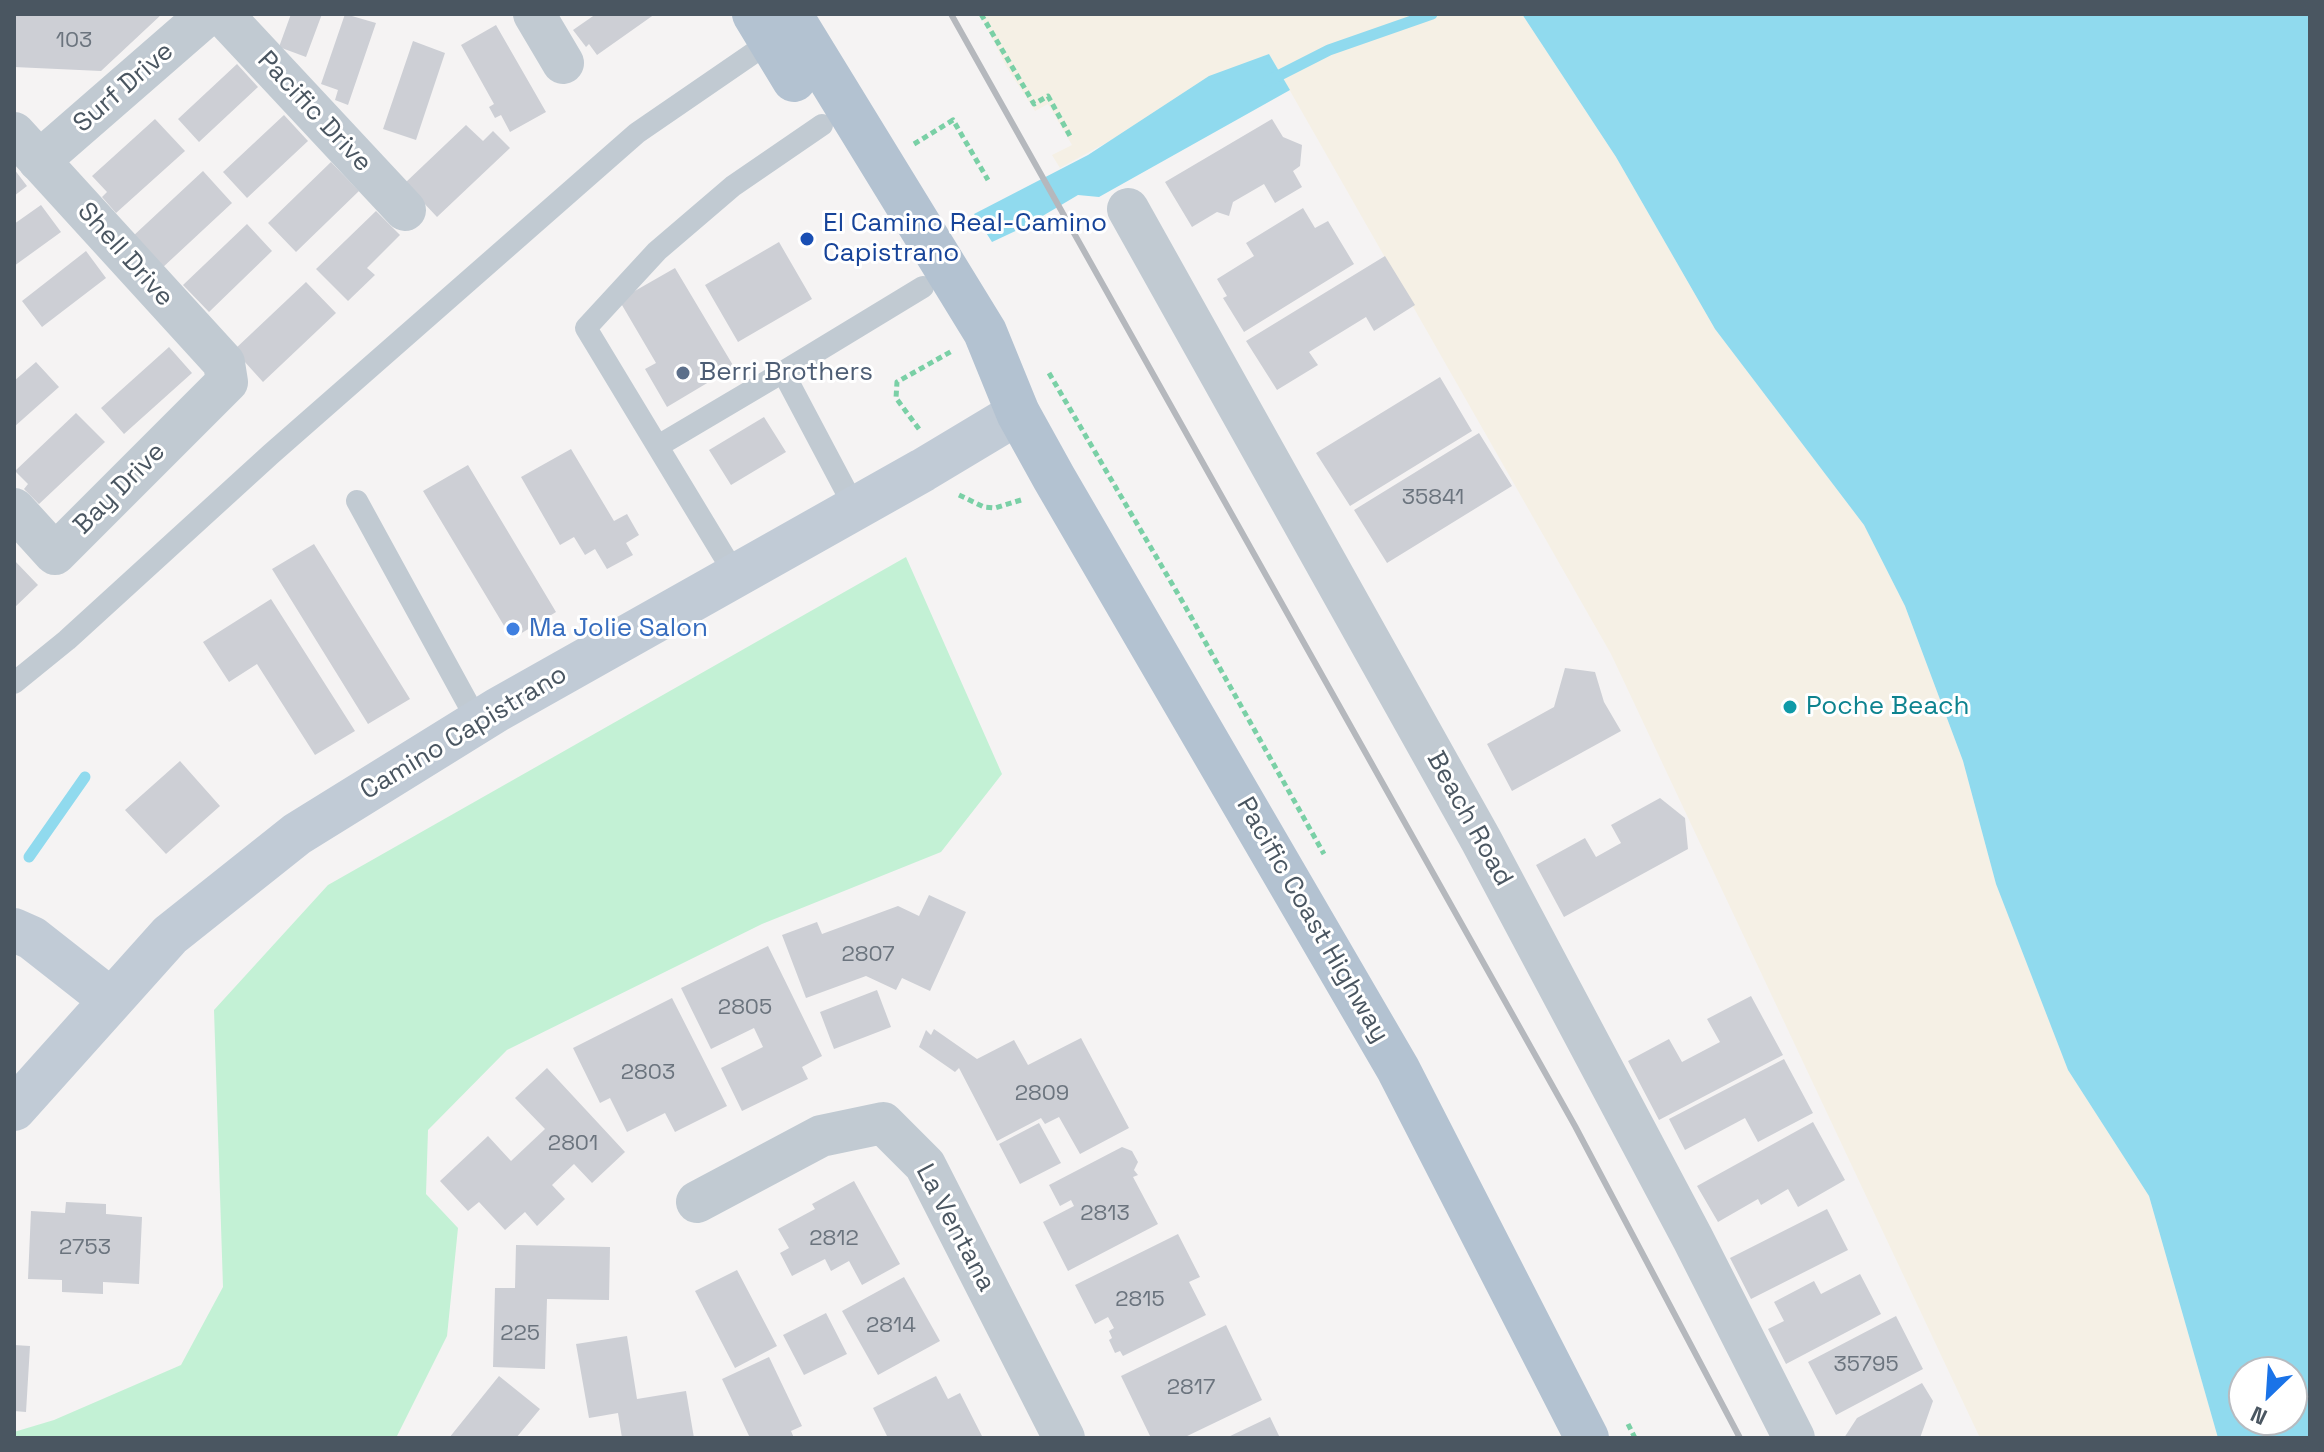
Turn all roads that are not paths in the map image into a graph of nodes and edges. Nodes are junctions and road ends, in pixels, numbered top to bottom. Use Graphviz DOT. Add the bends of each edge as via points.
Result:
graph roads {
  1 [pos="208,14"];
  2 [pos="222,14"];
  3 [pos="534,14"];
  4 [pos="771,23"];
  5 [pos="563,63"];
  6 [pos="822,125"];
  7 [pos="27,147"];
  8 [pos="1128,209"];
  9 [pos="405,210"];
  10 [pos="923,287"];
  11 [pos="783,372"];
  12 [pos="227,382"];
  13 [pos="1018,413"];
  14 [pos="658,446"];
  15 [pos="357,501"];
  16 [pos="855,508"];
  17 [pos="14,509"];
  18 [pos="736,576"];
  19 [pos="14,683"];
  20 [pos="478,722"];
  21 [pos="14,930"];
  22 [pos="111,1000"];
  23 [pos="14,1109"];
  24 [pos="697,1202"];
  25 [pos="1064,1438"];
  26 [pos="1587,1438"];
  27 [pos="1794,1438"];
  1 -- 7 [label="street, Surf Drive"];
  2 -- 9 [label="street, Pacific Drive"];
  3 -- 5 [label="street"];
  4 -- 6 [label="main road"];
  4 -- 13 [label="main road" via="985,332"];
  4 -- 19 [label="lane" via="637,133"];
  6 -- 10 [label="main road"];
  6 -- 14 [label="lane" via="733,186 657,251 586,328"];
  7 -- 12 [label="street, Shell Drive" via="224,363"];
  8 -- 27 [label="street, Beach Road" via="1481,840"];
  10 -- 11 [label="lane"];
  10 -- 13 [label="main road" via="960,347"];
  11 -- 14 [label="lane"];
  11 -- 16 [label="lane"];
  12 -- 17 [label="street, Bay Drive" via="55,554"];
  13 -- 16 [label="main road, Camino Capistrano"];
  13 -- 26 [label="main road, Pacific Coast Highway" via="1398,1069"];
  14 -- 18 [label="lane"];
  15 -- 20 [label="lane"];
  16 -- 18 [label="main road, Camino Capistrano"];
  18 -- 20 [label="main road, Camino Capistrano"];
  20 -- 22 [label="main road, Camino Capistrano" via="297,834 170,935"];
  21 -- 22 [label="main road" via="32,938"];
  22 -- 23 [label="main road, Camino Capistrano"];
  24 -- 25 [label="street, La Ventana" via="821,1136 883,1123 925,1165"];
}
